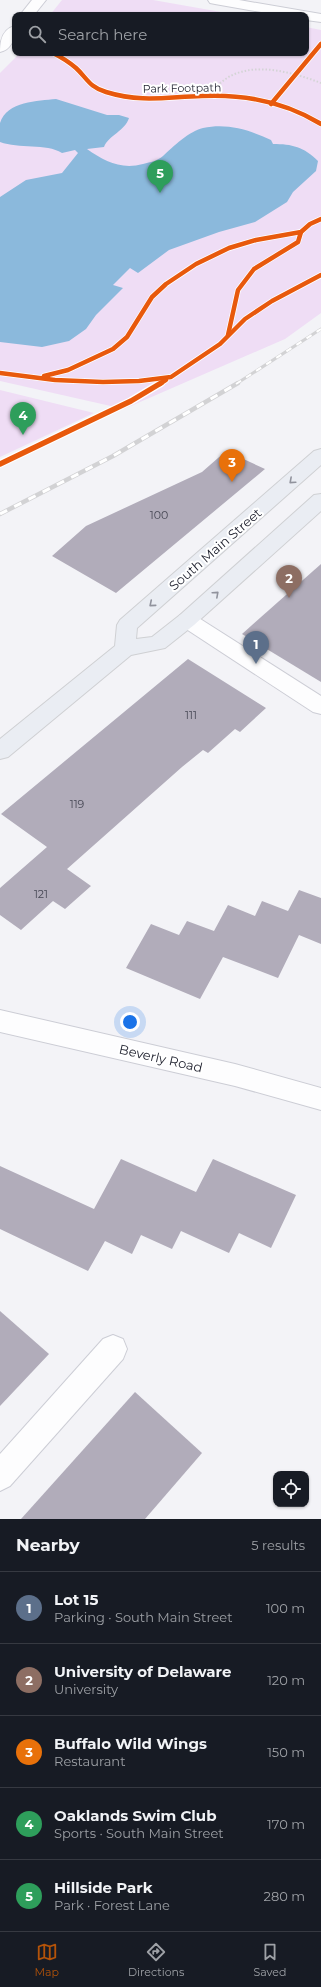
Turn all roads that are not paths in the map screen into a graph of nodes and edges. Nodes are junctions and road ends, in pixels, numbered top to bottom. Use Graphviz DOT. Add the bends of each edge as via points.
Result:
graph roads {
  1 [pos="39,0"];
  2 [pos="215,0"];
  3 [pos="29,12"];
  4 [pos="285,12"];
  5 [pos="309,16"];
  6 [pos="321,18"];
  7 [pos="12,34"];
  8 [pos="0,48"];
  9 [pos="321,455"];
  10 [pos="321,500"];
  11 [pos="187,620"];
  12 [pos="125,649"];
  13 [pos="321,706"];
  14 [pos="0,751"];
  15 [pos="0,1021"];
  16 [pos="321,1099"];
  17 [pos="113,1350"];
  18 [pos="0,1476"];
  1 -- 3 [label="street"];
  2 -- 4 [label="street"];
  5 -- 6 [label="street"];
  7 -- 8 [label="street"];
  9 -- 12 [label="main road, South Main Street, one-way" via="127,625"];
  11 -- 10 [label="main road, one-way"];
  11 -- 12 [label="main road" via="158,643"];
  11 -- 13 [label="street"];
  12 -- 14 [label="main road"];
  15 -- 16 [label="street, Beverly Road" via="235,1074"];
  17 -- 18 [label="street"];
}
